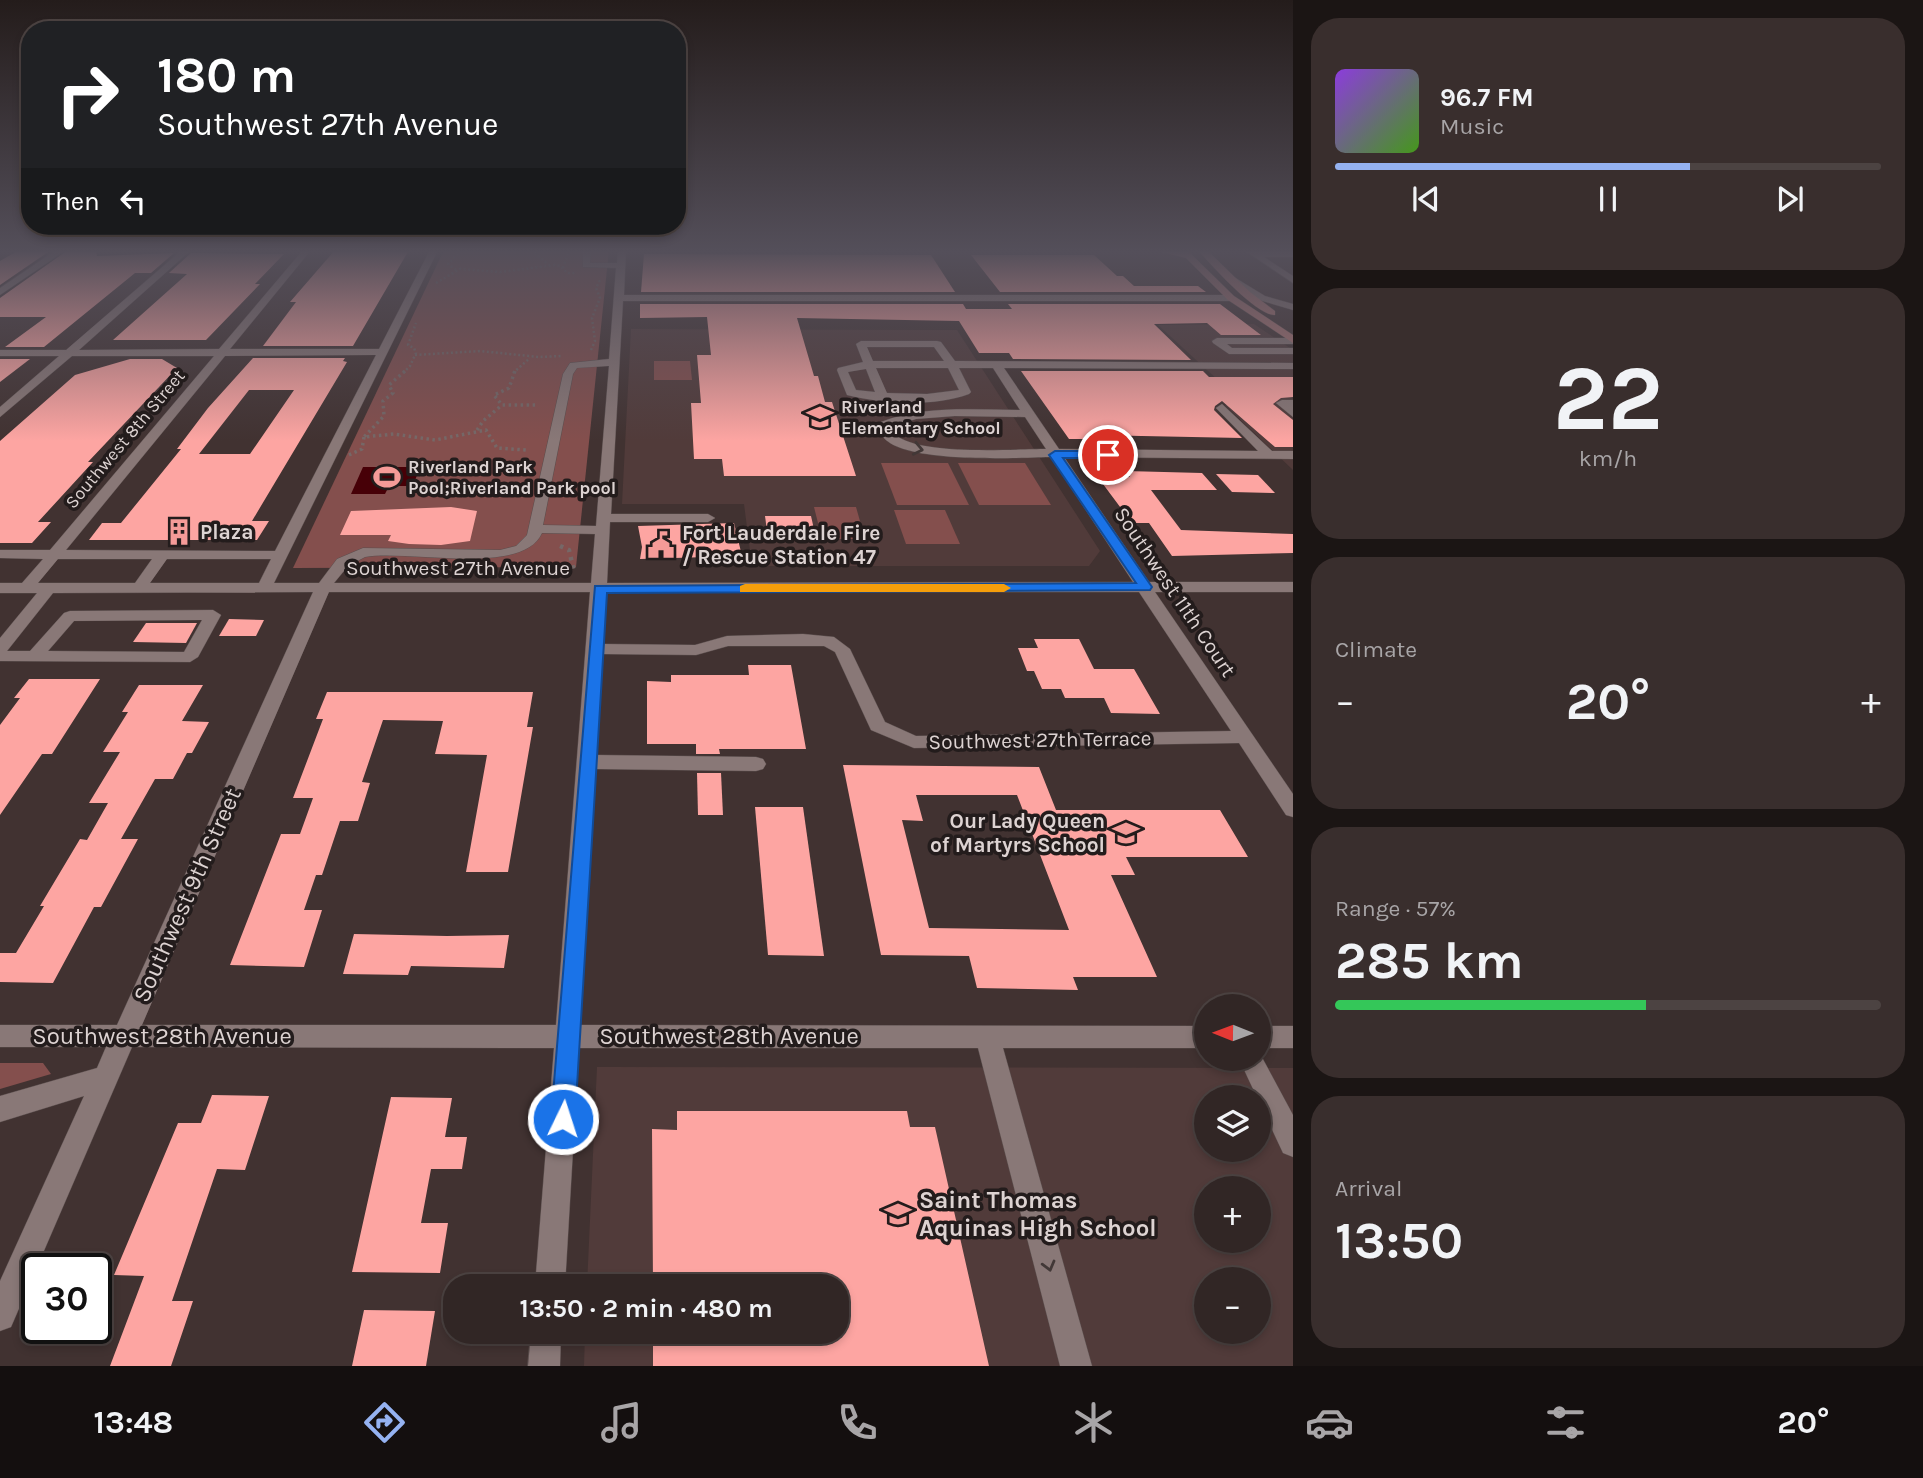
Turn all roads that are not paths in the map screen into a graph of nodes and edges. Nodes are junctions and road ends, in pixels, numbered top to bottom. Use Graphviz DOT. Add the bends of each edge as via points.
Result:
graph roads {
  1 [pos="114,314"];
  2 [pos="254,314"];
  3 [pos="402,314"];
  4 [pos="617,314"];
  5 [pos="1254,314"];
  6 [pos="1265,314"];
  7 [pos="1274,314"];
  8 [pos="1284,314"];
  9 [pos="1277,316"];
  10 [pos="1293,327"];
  11 [pos="1293,340"];
  12 [pos="898,344"];
  13 [pos="1293,351"];
  14 [pos="70,352"];
  15 [pos="222,352"];
  16 [pos="382,352"];
  17 [pos="0,353"];
  18 [pos="615,362"];
  19 [pos="996,365"];
  20 [pos="870,366"];
  21 [pos="953,366"];
  22 [pos="1293,366"];
  23 [pos="917,381"];
  24 [pos="882,396"];
  25 [pos="1293,403"];
  26 [pos="1222,408"];
  27 [pos="0,413"];
  28 [pos="1293,413"];
  29 [pos="1028,414"];
  30 [pos="1055,455"];
  31 [pos="1269,455"];
  32 [pos="1293,455"];
  33 [pos="708,517"];
  34 [pos="604,524"];
  35 [pos="535,529"];
  36 [pos="55,554"];
  37 [pos="0,555"];
  38 [pos="162,555"];
  39 [pos="281,555"];
  40 [pos="1145,587"];
  41 [pos="1293,587"];
  42 [pos="0,588"];
  43 [pos="26,588"];
  44 [pos="49,588"];
  45 [pos="139,588"];
  46 [pos="264,588"];
  47 [pos="323,588"];
  48 [pos="600,589"];
  49 [pos="8,629"];
  50 [pos="0,649"];
  51 [pos="596,649"];
  52 [pos="0,656"];
  53 [pos="35,656"];
  54 [pos="1246,737"];
  55 [pos="588,762"];
  56 [pos="756,764"];
  57 [pos="1293,810"];
  58 [pos="569,1035"];
  59 [pos="0,1036"];
  60 [pos="124,1036"];
  61 [pos="987,1037"];
  62 [pos="1194,1037"];
  63 [pos="1271,1037"];
  64 [pos="1293,1037"];
  65 [pos="1258,1071"];
  66 [pos="106,1077"];
  67 [pos="0,1109"];
  68 [pos="1293,1144"];
  69 [pos="551,1274"];
  70 [pos="0,1316"];
  71 [pos="546,1344"];
  72 [pos="544,1366"];
  73 [pos="1076,1366"];
  1 -- 14 [label="street"];
  2 -- 15 [label="street, Southwest 8th Street"];
  3 -- 16 [label="street"];
  4 -- 18 [label="street"];
  5 -- 11 [label="main road"];
  6 -- 10 [label="main road"];
  7 -- 9 [label="main road"];
  8 -- 9 [label="street"];
  9 -- 10 [label="main road"];
  11 -- 13 [label="street" via="1217,341 1229,351"];
  12 -- 20 [label="street" via="861,344"];
  12 -- 21 [label="street" via="937,344"];
  12 -- 23 [label="street"];
  14 -- 15 [label="street"];
  14 -- 17 [label="street"];
  14 -- 27 [label="street"];
  15 -- 16 [label="street"];
  15 -- 36 [label="street, Southwest 8th Street"];
  16 -- 39 [label="street"];
  18 -- 34 [label="street"];
  18 -- 35 [label="street" via="574,365 568,374"];
  19 -- 21 [label="street"];
  19 -- 22 [label="street"];
  19 -- 29 [label="street, Southwest 11th Court"];
  20 -- 23 [label="street"];
  20 -- 24 [label="street"];
  20 -- 24 [label="street" via="842,370 850,393"];
  21 -- 23 [label="street"];
  21 -- 23 [label="street" via="965,392 957,397"];
  23 -- 24 [label="street"];
  25 -- 28 [label="street" via="1282,403"];
  26 -- 31 [label="street"];
  29 -- 30 [label="street, Southwest 11th Court"];
  29 -- 30 [label="street, one-way" via="923,415 893,420 884,430 895,442 924,452"];
  30 -- 31 [label="street"];
  30 -- 40 [label="street, Southwest 11th Court"];
  31 -- 32 [label="street"];
  33 -- 34 [label="street"];
  34 -- 35 [label="street"];
  34 -- 48 [label="street"];
  35 -- 47 [label="street, Southwest 9th Street" via="522,549 500,554 354,553 343,560"];
  36 -- 37 [label="street"];
  36 -- 38 [label="street"];
  36 -- 43 [label="street, Southwest 8th Street"];
  38 -- 39 [label="street"];
  38 -- 45 [label="street"];
  39 -- 46 [label="street"];
  40 -- 41 [label="street, Southwest 27th Avenue"];
  40 -- 48 [label="street, Southwest 27th Avenue"];
  40 -- 54 [label="street, Southwest 11th Court"];
  42 -- 43 [label="street, Southwest 27th Avenue"];
  43 -- 44 [label="street, Southwest 27th Avenue"];
  44 -- 45 [label="street, Southwest 27th Avenue"];
  44 -- 49 [label="street"];
  45 -- 46 [label="street, Southwest 27th Avenue"];
  46 -- 47 [label="street, Southwest 27th Avenue"];
  47 -- 48 [label="street, Southwest 27th Avenue"];
  47 -- 60 [label="street, Southwest 9th Street"];
  48 -- 51 [label="street"];
  49 -- 50 [label="street"];
  51 -- 54 [label="street, Southwest 27th Terrace" via="696,650 727,641 828,641 842,649 878,726 914,742"];
  51 -- 55 [label="street"];
  52 -- 53 [label="street"];
  53 -- 53 [label="street" via="190,657 213,615 70,616"];
  54 -- 57 [label="street, Southwest 11th Court"];
  55 -- 56 [label="street"];
  55 -- 58 [label="street"];
  58 -- 60 [label="street, Southwest 28th Avenue"];
  58 -- 61 [label="street, Southwest 28th Avenue"];
  58 -- 69 [label="street"];
  59 -- 60 [label="street, Southwest 28th Avenue"];
  60 -- 66 [label="street, Southwest 9th Street"];
  61 -- 62 [label="street, Southwest 28th Avenue"];
  61 -- 73 [label="street, one-way"];
  63 -- 64 [label="street"];
  65 -- 68 [label="street"];
  66 -- 67 [label="street"];
  66 -- 70 [label="street, Southwest 9th Street"];
  71 -- 72 [label="street"];
}
